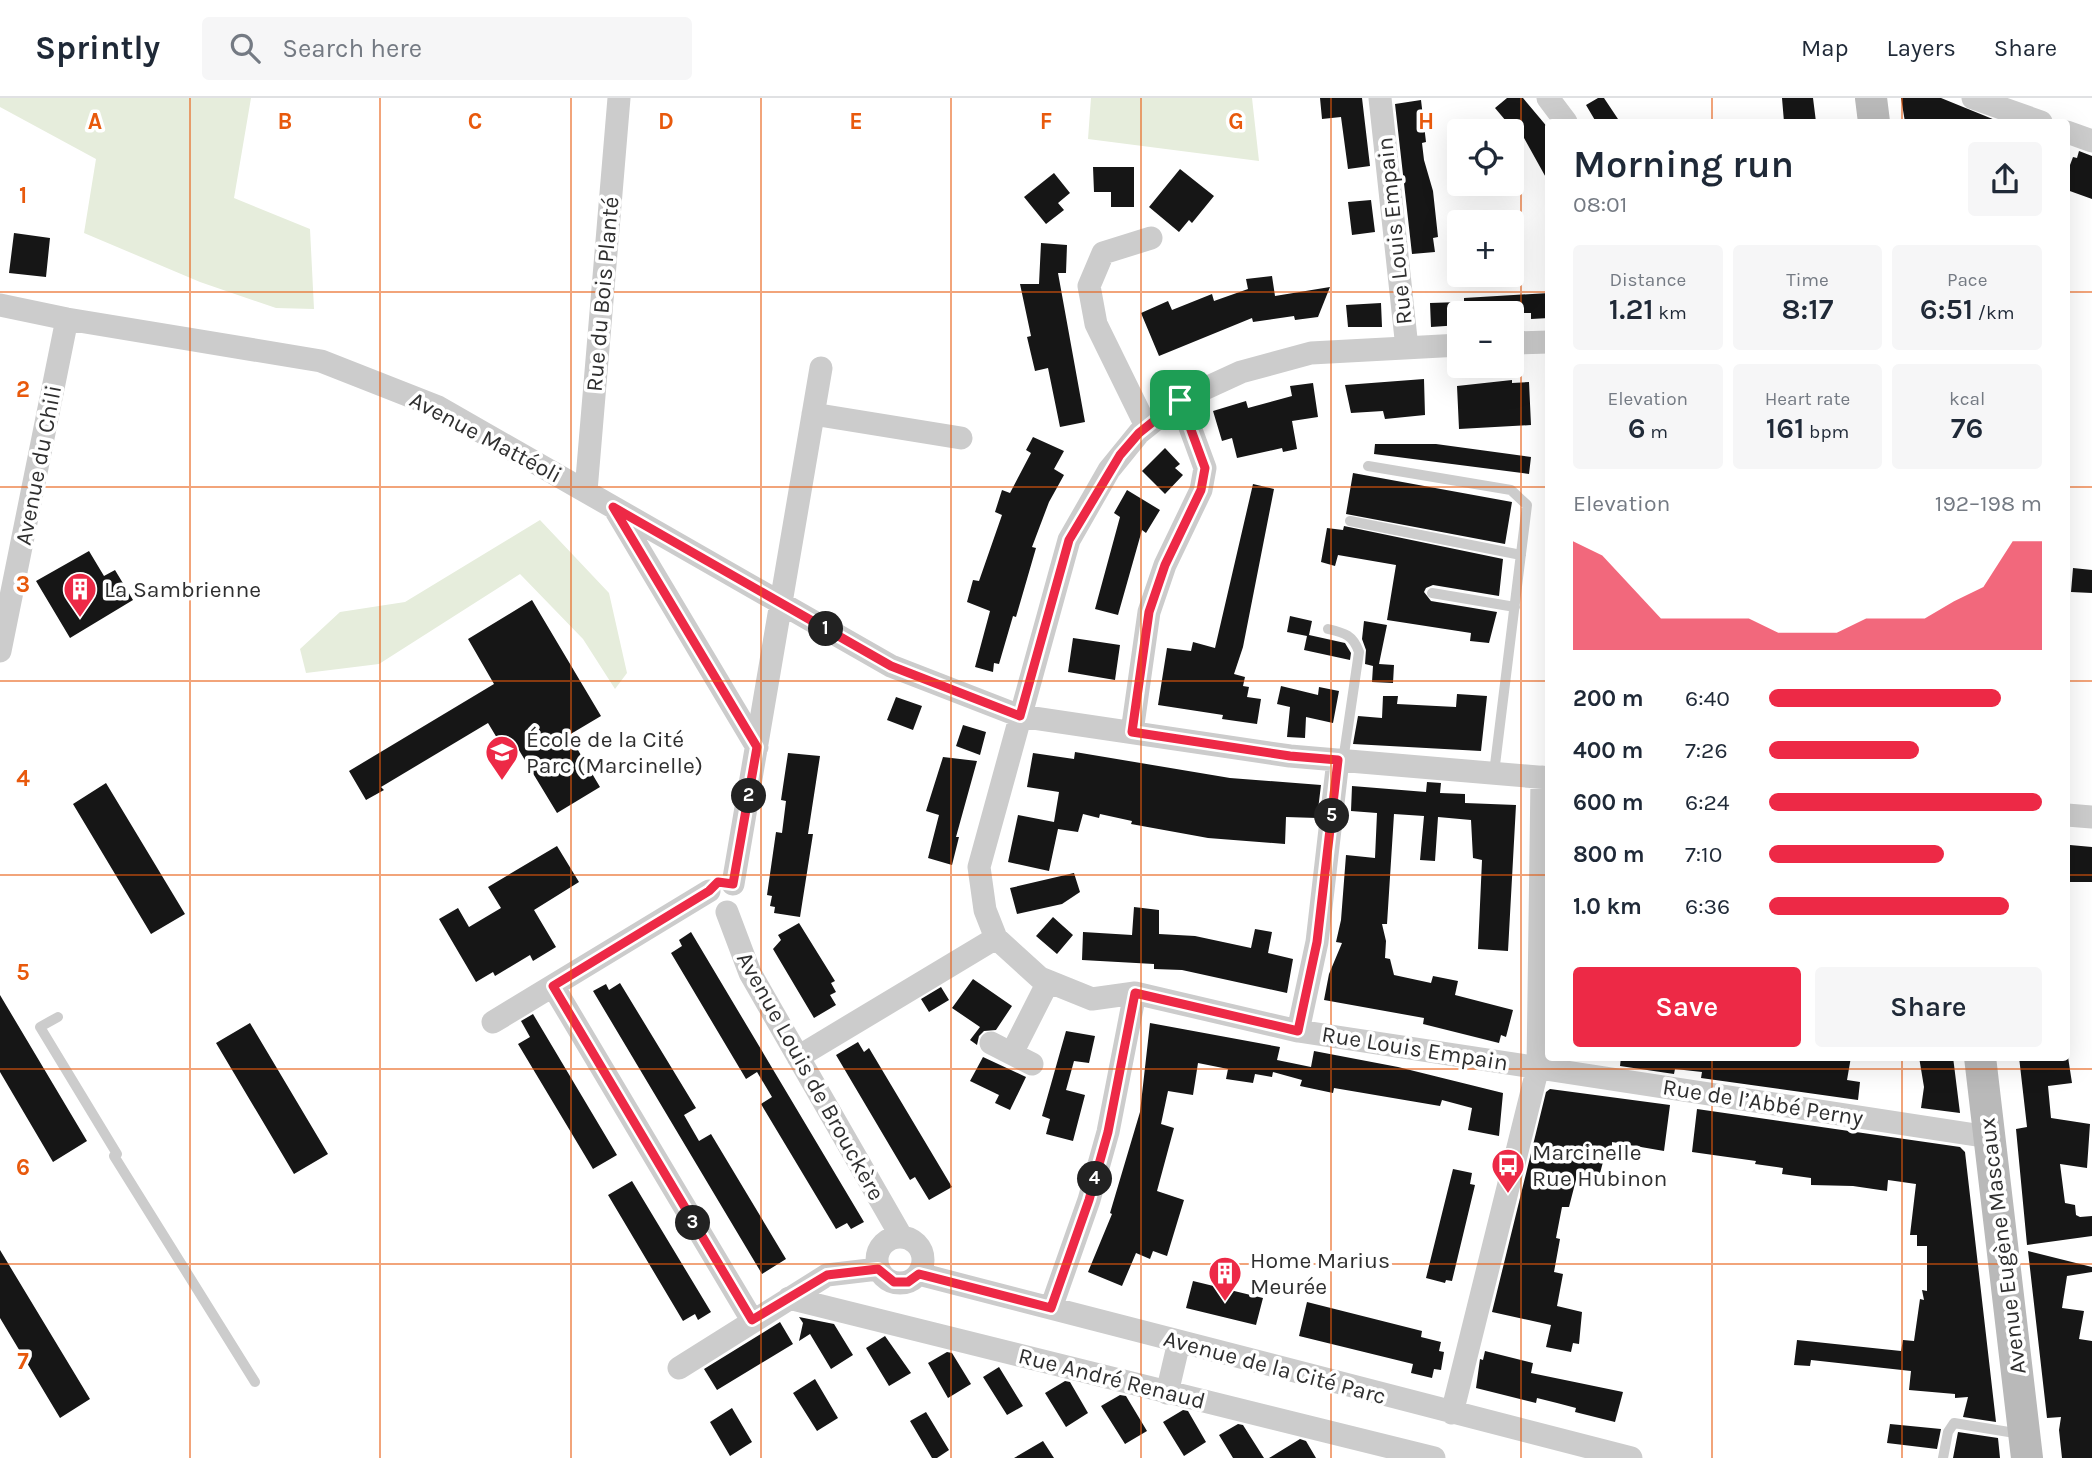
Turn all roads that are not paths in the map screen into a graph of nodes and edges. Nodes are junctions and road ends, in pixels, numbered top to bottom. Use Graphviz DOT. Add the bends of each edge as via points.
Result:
graph roads {
  1 [pos="618,98"];
  2 [pos="1380,98"];
  3 [pos="1548,98"];
  4 [pos="1871,98"];
  5 [pos="1973,98"];
  6 [pos="1564,119"];
  7 [pos="1874,119"];
  8 [pos="2032,119"];
  9 [pos="2070,133"];
  10 [pos="2092,141"];
  11 [pos="1151,238"];
  12 [pos="0,305"];
  13 [pos="67,319"];
  14 [pos="1545,342"];
  15 [pos="1524,343"];
  16 [pos="1447,346"];
  17 [pos="1407,348"];
  18 [pos="821,368"];
  19 [pos="1180,400"];
  20 [pos="813,414"];
  21 [pos="1146,426"];
  22 [pos="961,438"];
  23 [pos="1368,466"];
  24 [pos="586,491"];
  25 [pos="613,507"];
  26 [pos="1350,521"];
  27 [pos="1521,555"];
  28 [pos="9,563"];
  29 [pos="1432,593"];
  30 [pos="782,603"];
  31 [pos="1515,607"];
  32 [pos="1328,629"];
  33 [pos="0,651"];
  34 [pos="1020,716"];
  35 [pos="1132,732"];
  36 [pos="757,747"];
  37 [pos="1341,760"];
  38 [pos="1494,773"];
  39 [pos="1545,777"];
  40 [pos="1545,813"];
  41 [pos="2070,815"];
  42 [pos="2092,817"];
  43 [pos="733,884"];
  44 [pos="709,891"];
  45 [pos="727,912"];
  46 [pos="996,938"];
  47 [pos="1048,982"];
  48 [pos="553,986"];
  49 [pos="1135,993"];
  50 [pos="58,1017"];
  51 [pos="493,1022"];
  52 [pos="1298,1031"];
  53 [pos="798,1057"];
  54 [pos="1980,1061"];
  55 [pos="1032,1064"];
  56 [pos="1538,1067"];
  57 [pos="1989,1137"];
  58 [pos="901,1236"];
  59 [pos="878,1269"];
  60 [pos="919,1274"];
  61 [pos="789,1298"];
  62 [pos="1051,1308"];
  63 [pos="752,1320"];
  64 [pos="1179,1342"];
  65 [pos="679,1368"];
  66 [pos="255,1382"];
  67 [pos="1167,1392"];
  68 [pos="1452,1413"];
  69 [pos="2025,1446"];
  70 [pos="1434,1458"];
  71 [pos="1631,1458"];
  72 [pos="1943,1458"];
  1 -- 24 [label="street, Rue du Bois Planté"];
  2 -- 17 [label="street, Rue Louis Empain"];
  3 -- 6 [label="street"];
  4 -- 7 [label="main road"];
  5 -- 8 [label="street"];
  9 -- 10 [label="street"];
  11 -- 21 [label="street" via="1103,253 1089,286 1096,324"];
  12 -- 13 [label="street, Avenue Mattéoli"];
  13 -- 24 [label="street, Avenue Mattéoli" via="321,361 438,407"];
  13 -- 28 [label="street, Avenue du Chili"];
  14 -- 15 [label="street"];
  16 -- 17 [label="street"];
  17 -- 19 [label="street, Rue Louis Empain" via="1311,353 1241,372"];
  18 -- 20 [label="street"];
  19 -- 21 [label="street, Rue Louis Empain"];
  19 -- 35 [label="street" via="1205,468 1201,490 1165,565 1149,612"];
  20 -- 22 [label="street"];
  20 -- 30 [label="street"];
  21 -- 34 [label="street, Rue Louis Empain" via="1109,470 1069,540"];
  23 -- 27 [label="lane" via="1511,490 1527,505"];
  24 -- 25 [label="street, Avenue Mattéoli"];
  25 -- 30 [label="street, Avenue Mattéoli"];
  25 -- 36 [label="street"];
  26 -- 27 [label="lane"];
  27 -- 31 [label="lane"];
  28 -- 33 [label="street, Avenue du Chili"];
  29 -- 31 [label="lane"];
  30 -- 34 [label="street, Avenue Mattéoli" via="891,666"];
  30 -- 36 [label="street"];
  31 -- 38 [label="lane"];
  32 -- 37 [label="lane" via="1355,640 1359,652"];
  34 -- 35 [label="street, Avenue Mattéoli"];
  34 -- 46 [label="street, Rue Louis Empain" via="979,867 985,910"];
  35 -- 37 [label="street, Avenue Mattéoli"];
  36 -- 43 [label="street"];
  37 -- 38 [label="street, Avenue Mattéoli"];
  37 -- 52 [label="street" via="1317,942"];
  38 -- 39 [label="street, Avenue Mattéoli"];
  40 -- 56 [label="street"];
  41 -- 42 [label="street"];
  43 -- 44 [label="street" via="718,882"];
  43 -- 45 [label="street" via="738,903"];
  44 -- 45 [label="street" via="711,907"];
  44 -- 48 [label="street"];
  45 -- 53 [label="street, Avenue Louis de Brouckère" via="750,973"];
  46 -- 47 [label="street, Rue Louis Empain"];
  46 -- 53 [label="street"];
  47 -- 49 [label="street, Rue Louis Empain" via="1093,999"];
  47 -- 55 [label="street" via="1001,1048"];
  48 -- 51 [label="street"];
  48 -- 63 [label="street"];
  49 -- 52 [label="street, Rue Louis Empain"];
  49 -- 62 [label="street" via="1108,1132"];
  50 -- 66 [label="lane" via="40,1027"];
  52 -- 56 [label="street, Rue Louis Empain"];
  53 -- 58 [label="street, Avenue Louis de Brouckère"];
  54 -- 57 [label="main road, Avenue Eugène Mascaux"];
  56 -- 57 [label="street, Rue de l’Abbé Perny"];
  56 -- 68 [label="street"];
  57 -- 69 [label="main road, Avenue Eugène Mascaux"];
  58 -- 59 [label="street" via="881,1246"];
  58 -- 60 [label="street" via="919,1247 924,1260"];
  59 -- 60 [label="street" via="887,1280 901,1283"];
  59 -- 61 [label="street" via="827,1275"];
  60 -- 62 [label="street, Avenue de la Cité Parc"];
  61 -- 63 [label="street"];
  61 -- 67 [label="street, Rue André Renaud"];
  62 -- 64 [label="street, Avenue de la Cité Parc"];
  63 -- 65 [label="street"];
  64 -- 67 [label="street"];
  64 -- 68 [label="street, Avenue de la Cité Parc"];
  67 -- 70 [label="street, Rue André Renaud"];
  68 -- 71 [label="street, Avenue de la Cité Parc"];
  69 -- 72 [label="lane, Avenue Eugène Mascaux" via="1954,1423"];
}
